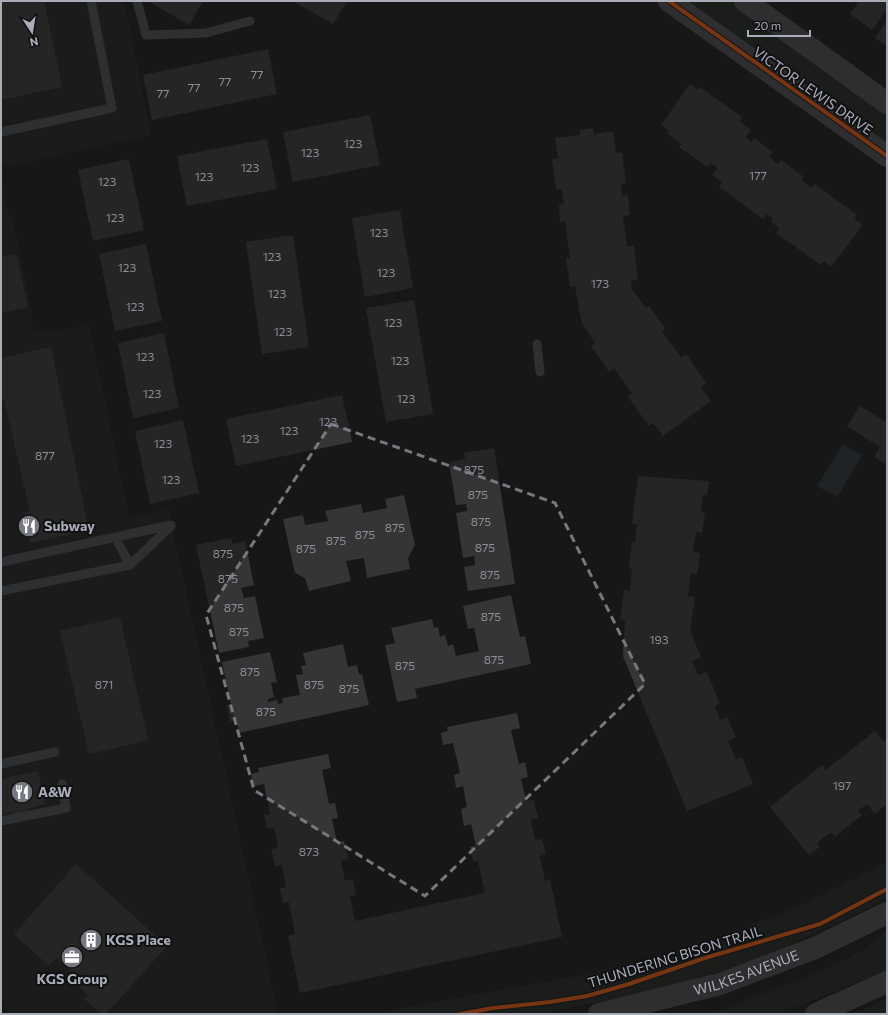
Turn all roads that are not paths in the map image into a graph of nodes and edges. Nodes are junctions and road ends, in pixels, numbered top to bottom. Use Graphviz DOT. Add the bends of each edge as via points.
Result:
graph roads {
  1 [pos="91,1"];
  2 [pos="137,1"];
  3 [pos="669,1"];
  4 [pos="745,1"];
  5 [pos="250,21"];
  6 [pos="887,103"];
  7 [pos="1,132"];
  8 [pos="887,156"];
  9 [pos="537,344"];
  10 [pos="540,372"];
  11 [pos="115,537"];
  12 [pos="1,562"];
  13 [pos="130,565"];
  14 [pos="1,591"];
  15 [pos="55,752"];
  16 [pos="1,764"];
  17 [pos="62,784"];
  18 [pos="1,821"];
  19 [pos="887,913"];
  20 [pos="887,982"];
  21 [pos="599,1014"];
  22 [pos="816,1014"];
  1 -- 7 [label="lane" via="112,108"];
  2 -- 5 [label="lane" via="146,35 206,33"];
  3 -- 8 [label="street, VICTOR LEWIS DRIVE"];
  4 -- 6 [label="street"];
  9 -- 10 [label="lane"];
  11 -- 12 [label="lane"];
  11 -- 13 [label="lane"];
  11 -- 13 [label="lane" via="171,525"];
  13 -- 14 [label="lane"];
  15 -- 16 [label="lane"];
  17 -- 18 [label="lane" via="66,808"];
  19 -- 21 [label="street, WILKES AVENUE" via="815,948 720,984"];
  20 -- 22 [label="street"];
}
